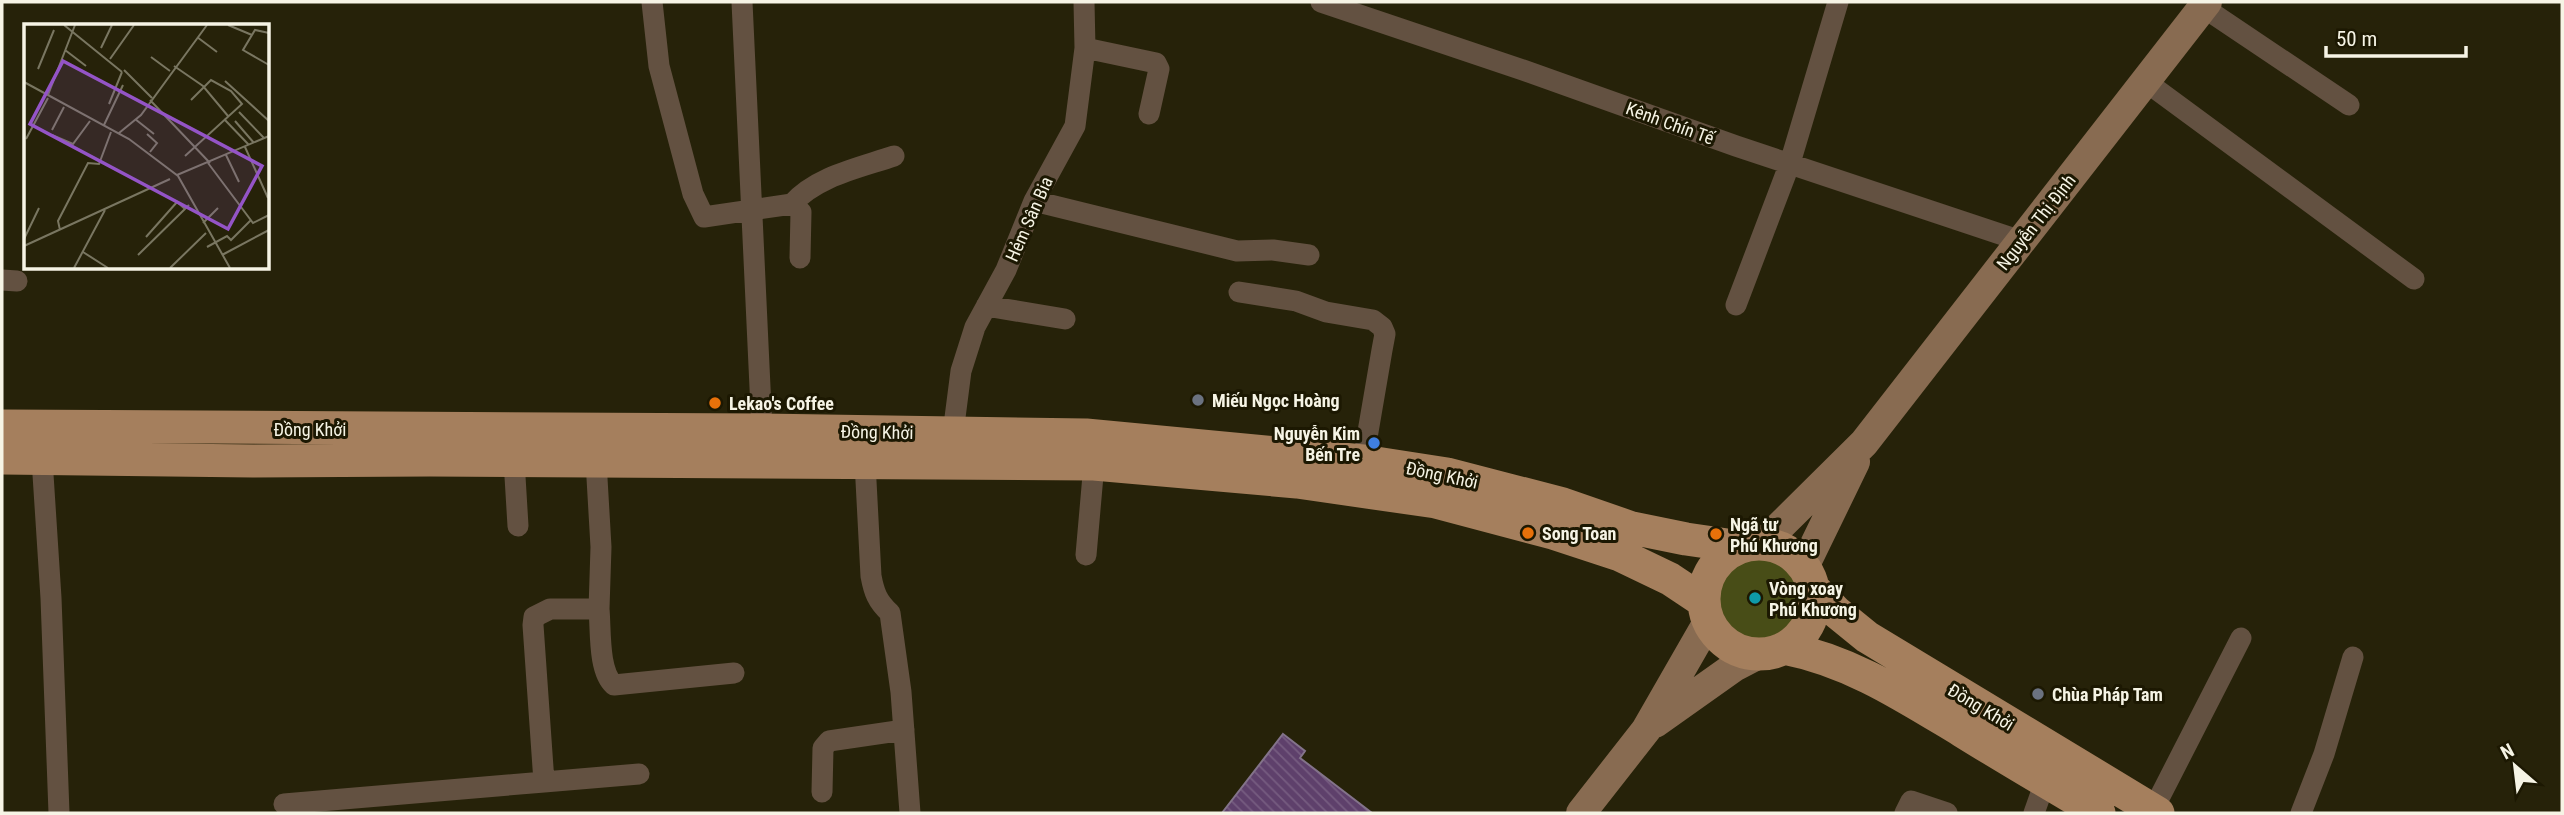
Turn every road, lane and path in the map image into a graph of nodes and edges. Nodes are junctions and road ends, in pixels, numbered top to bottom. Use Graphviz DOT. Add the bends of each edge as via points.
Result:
graph roads {
  1 [pos="652,2"];
  2 [pos="742,2"];
  3 [pos="1084,2"];
  4 [pos="1321,2"];
  5 [pos="1838,2"];
  6 [pos="2205,5"];
  7 [pos="1085,48"];
  8 [pos="2145,80"];
  9 [pos="2349,105"];
  10 [pos="1149,114"];
  11 [pos="894,156"];
  12 [pos="1790,163"];
  13 [pos="1034,201"];
  14 [pos="792,204"];
  15 [pos="753,208"];
  16 [pos="2021,242"];
  17 [pos="1309,255"];
  18 [pos="800,258"];
  19 [pos="2414,279"];
  20 [pos="1239,292"];
  21 [pos="1736,305"];
  22 [pos="986,306"];
  23 [pos="1065,319"];
  24 [pos="2,426"];
  25 [pos="762,430"];
  26 [pos="953,433"];
  27 [pos="1864,443"];
  28 [pos="514,445"];
  29 [pos="1088,454"];
  30 [pos="2,458"];
  31 [pos="42,459"];
  32 [pos="596,461"];
  33 [pos="1363,461"];
  34 [pos="865,462"];
  35 [pos="1558,519"];
  36 [pos="518,526"];
  37 [pos="1752,545"];
  38 [pos="1086,555"];
  39 [pos="1808,577"];
  40 [pos="599,609"];
  41 [pos="1706,612"];
  42 [pos="2241,638"];
  43 [pos="1772,651"];
  44 [pos="2353,657"];
  45 [pos="734,673"];
  46 [pos="904,730"];
  47 [pos="1646,730"];
  48 [pos="639,774"];
  49 [pos="544,782"];
  50 [pos="2045,782"];
  51 [pos="822,792"];
  52 [pos="284,804"];
  53 [pos="2155,812"];
  54 [pos="59,813"];
  55 [pos="910,813"];
  56 [pos="1581,813"];
  57 [pos="1905,813"];
  58 [pos="1947,813"];
  59 [pos="2034,813"];
  60 [pos="2099,813"];
  61 [pos="2301,813"];
  1 -- 15 [label="street" via="659,66 693,194 704,217"];
  2 -- 15 [label="street"];
  3 -- 7 [label="street, Hẻm Sân Bia"];
  4 -- 12 [label="street, Kênh Chín Tế"];
  5 -- 12 [label="street"];
  6 -- 8 [label="main road, Nguyễn Thị Định"];
  6 -- 9 [label="street"];
  7 -- 10 [label="street" via="1156,63 1159,69"];
  7 -- 13 [label="street, Hẻm Sân Bia" via="1075,126"];
  8 -- 16 [label="main road, Nguyễn Thị Định"];
  8 -- 19 [label="street"];
  11 -- 14 [label="street" via="818,183"];
  12 -- 16 [label="street, Kênh Chín Tế"];
  12 -- 21 [label="street"];
  13 -- 17 [label="street" via="1237,251"];
  13 -- 22 [label="street, Hẻm Sân Bia"];
  14 -- 15 [label="street"];
  14 -- 18 [label="street" via="801,212"];
  15 -- 25 [label="street"];
  16 -- 27 [label="main road, Nguyễn Thị Định"];
  20 -- 33 [label="street" via="1296,301 1373,320 1382,327"];
  22 -- 23 [label="street"];
  22 -- 26 [label="street, Hẻm Sân Bia" via="966,350"];
  24 -- 28 [label="main road, Đồng Khởi"];
  25 -- 26 [label="main road, Đồng Khởi"];
  25 -- 28 [label="main road, Đồng Khởi"];
  26 -- 29 [label="main road, Đồng Khởi"];
  27 -- 37 [label="main road, Nguyễn Thị Định"];
  27 -- 39 [label="main road, Nguyễn Thị Định"];
  28 -- 31 [label="main road, Đồng Khởi"];
  28 -- 32 [label="main road, Đồng Khởi"];
  28 -- 36 [label="street"];
  29 -- 33 [label="main road, Đồng Khởi"];
  29 -- 34 [label="main road, Đồng Khởi"];
  29 -- 35 [label="main road, Đồng Khởi"];
  29 -- 38 [label="street"];
  30 -- 31 [label="main road, Đồng Khởi"];
  31 -- 54 [label="street"];
  32 -- 34 [label="main road, Đồng Khởi"];
  32 -- 40 [label="street"];
  33 -- 35 [label="main road, Đồng Khởi" via="1447,474"];
  34 -- 46 [label="street" via="871,576 880,604 890,613"];
  35 -- 37 [label="main road, Đồng Khởi"];
  35 -- 41 [label="main road, Đồng Khởi" via="1670,579"];
  37 -- 39 [label="main road" via="1779,547 1793,555"];
  37 -- 41 [label="main road" via="1718,562 1704,587"];
  39 -- 43 [label="main road" via="1814,602 1811,616 1796,640"];
  39 -- 53 [label="main road, Đồng Khởi" via="1835,611 1867,637"];
  40 -- 45 [label="street" via="604,670 614,685"];
  40 -- 49 [label="street" via="550,610 534,617"];
  41 -- 43 [label="main road" via="1717,635 1729,646 1744,652"];
  41 -- 47 [label="main road"];
  42 -- 53 [label="street"];
  43 -- 47 [label="main road" via="1734,667"];
  43 -- 50 [label="main road, Đồng Khởi" via="1818,654 1849,666"];
  44 -- 61 [label="street"];
  46 -- 51 [label="street" via="829,741 823,748"];
  46 -- 55 [label="street"];
  47 -- 56 [label="main road"];
  48 -- 49 [label="street"];
  49 -- 52 [label="street"];
  50 -- 59 [label="street"];
  50 -- 60 [label="main road, Đồng Khởi"];
  57 -- 58 [label="street" via="1911,801"];
}
